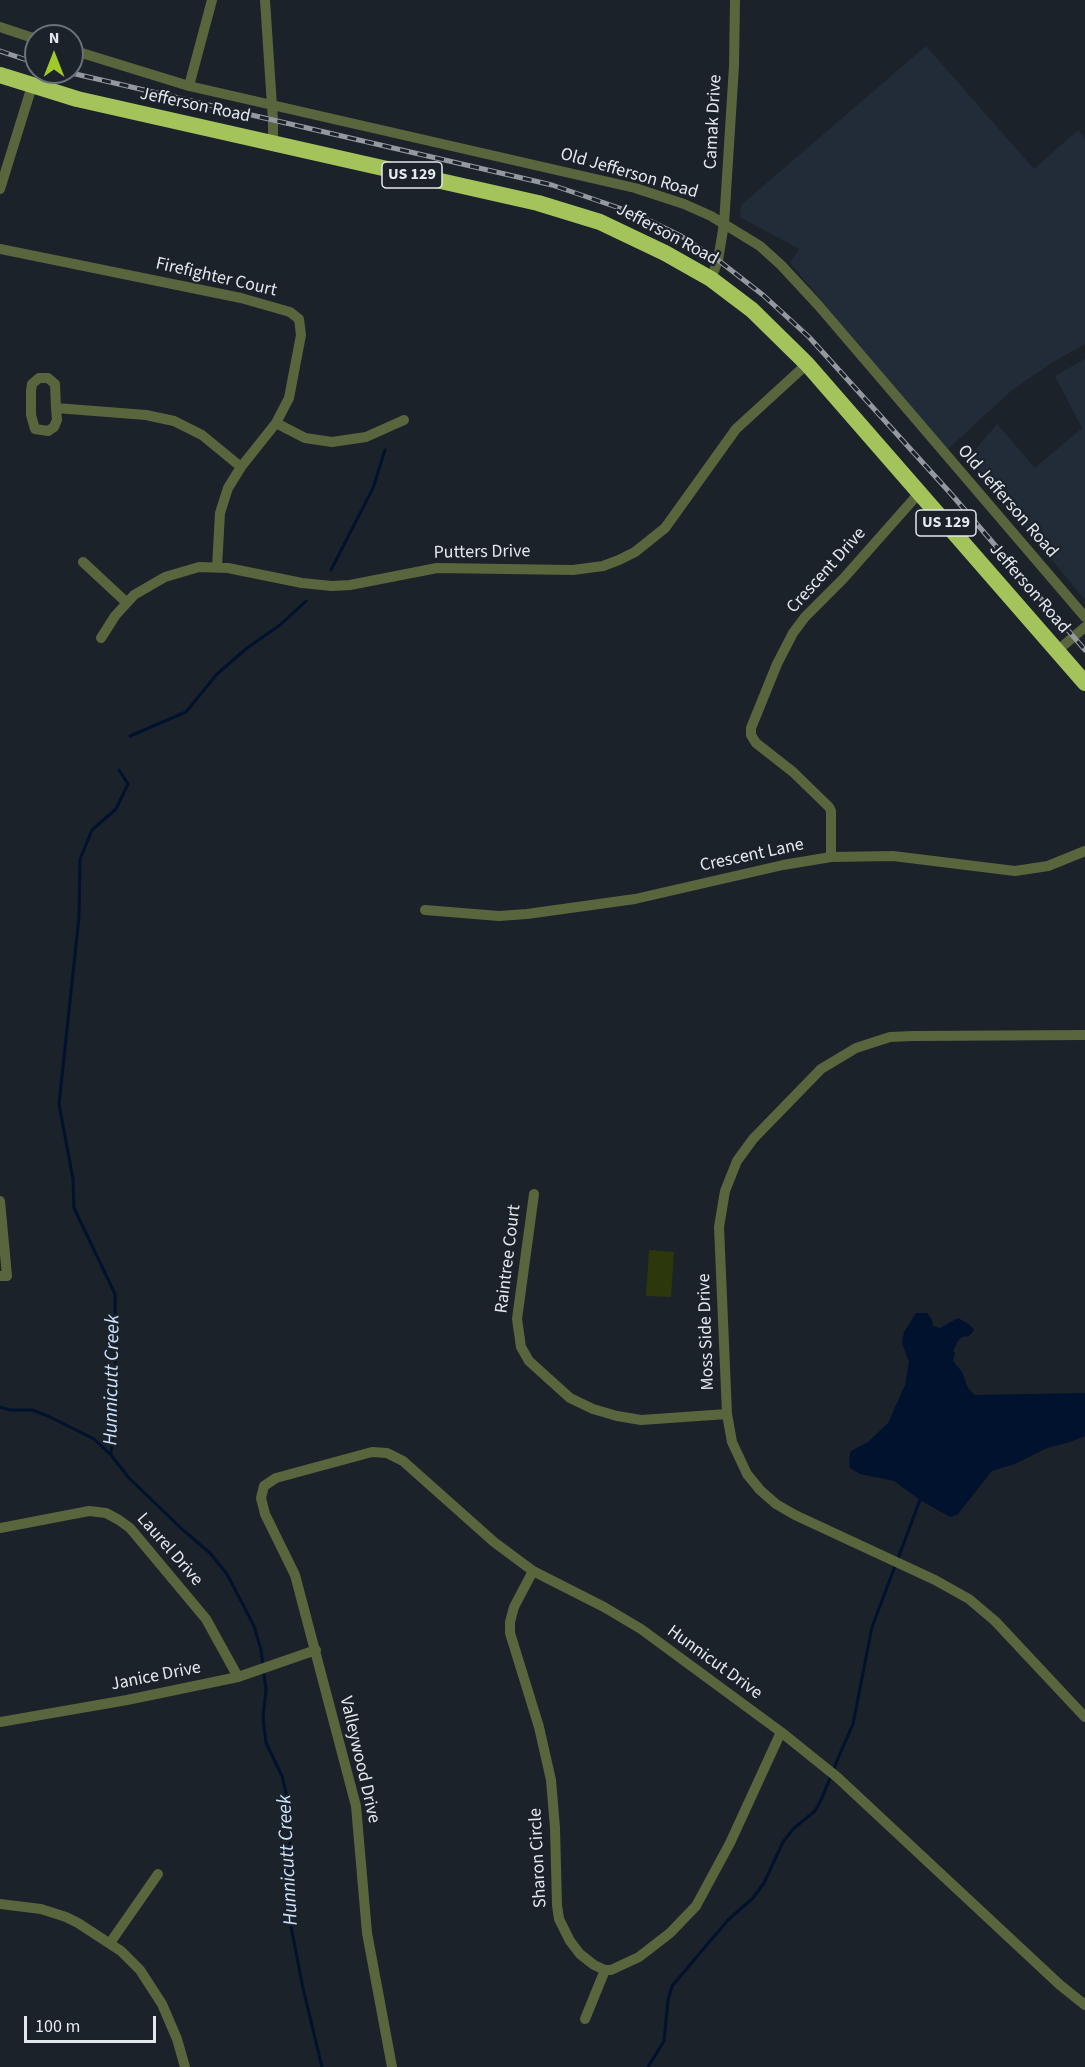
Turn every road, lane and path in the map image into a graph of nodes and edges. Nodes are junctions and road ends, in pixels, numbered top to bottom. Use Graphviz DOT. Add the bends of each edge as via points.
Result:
graph roads {
  1 [pos="212,0"];
  2 [pos="265,0"];
  3 [pos="735,0"];
  4 [pos="0,27"];
  5 [pos="24,35"];
  6 [pos="84,54"];
  7 [pos="0,75"];
  8 [pos="32,86"];
  9 [pos="189,86"];
  10 [pos="272,106"];
  11 [pos="273,143"];
  12 [pos="0,189"];
  13 [pos="724,224"];
  14 [pos="0,249"];
  15 [pos="711,279"];
  16 [pos="807,364"];
  17 [pos="56,408"];
  18 [pos="404,420"];
  19 [pos="276,423"];
  20 [pos="241,467"];
  21 [pos="920,492"];
  22 [pos="83,562"];
  23 [pos="217,567"];
  24 [pos="126,602"];
  25 [pos="1085,617"];
  26 [pos="1085,627"];
  27 [pos="101,638"];
  28 [pos="1057,651"];
  29 [pos="1085,683"];
  30 [pos="1085,851"];
  31 [pos="831,857"];
  32 [pos="425,910"];
  33 [pos="1085,1035"];
  34 [pos="534,1194"];
  35 [pos="0,1200"];
  36 [pos="3,1276"];
  37 [pos="727,1414"];
  38 [pos="276,1478"];
  39 [pos="0,1528"];
  40 [pos="534,1571"];
  41 [pos="316,1650"];
  42 [pos="238,1677"];
  43 [pos="1085,1717"];
  44 [pos="0,1722"];
  45 [pos="781,1732"];
  46 [pos="158,1874"];
  47 [pos="0,1904"];
  48 [pos="110,1943"];
  49 [pos="605,1970"];
  50 [pos="1085,2005"];
  51 [pos="585,2019"];
  52 [pos="185,2067"];
  53 [pos="392,2067"];
  1 -- 9 [label="street"];
  2 -- 10 [label="street"];
  3 -- 13 [label="street, Camak Drive"];
  4 -- 5 [label="street"];
  6 -- 9 [label="street, Old Jefferson Road"];
  7 -- 8 [label="highway, Jefferson Road / US 129"];
  8 -- 11 [label="highway, Jefferson Road / US 129"];
  8 -- 12 [label="street"];
  9 -- 10 [label="street, Old Jefferson Road"];
  10 -- 11 [label="street"];
  10 -- 13 [label="street, Old Jefferson Road" via="626,186 684,204"];
  11 -- 15 [label="highway, Jefferson Road / US 129" via="600,222"];
  13 -- 15 [label="street, Camak Drive"];
  13 -- 25 [label="street, Old Jefferson Road" via="782,265"];
  14 -- 19 [label="street, Firefighter Court" via="241,298 296,315 302,328 292,384"];
  15 -- 16 [label="highway, Jefferson Road / US 129" via="752,309"];
  16 -- 21 [label="highway, Jefferson Road / US 129"];
  16 -- 23 [label="street, Putters Drive" via="736,429 665,528 635,552 603,566 573,570 450,567 332,586"];
  17 -- 17 [label="street" via="55,384 48,378 39,378 31,391 35,429 48,431 54,427"];
  17 -- 20 [label="street" via="168,419 202,435"];
  18 -- 19 [label="street" via="366,437 332,442 305,438"];
  19 -- 20 [label="street, Firefighter Court"];
  20 -- 23 [label="street, Firefighter Court" via="223,500"];
  21 -- 28 [label="highway, Jefferson Road / US 129"];
  21 -- 31 [label="street, Crescent Drive" via="794,633 751,728 756,743 829,807"];
  22 -- 24 [label="street"];
  23 -- 24 [label="street, Putters Drive" via="199,567 165,577"];
  24 -- 27 [label="street, Putters Drive"];
  26 -- 28 [label="street"];
  28 -- 29 [label="highway, Jefferson Road / US 129"];
  30 -- 31 [label="street, Crescent Lane" via="1048,866 1015,871 893,856"];
  31 -- 32 [label="street, Crescent Lane" via="635,899 538,912 499,916"];
  33 -- 37 [label="street, Moss Side Drive" via="913,1036 872,1042 821,1069 761,1130 737,1161 725,1191 719,1227"];
  34 -- 37 [label="street, Raintree Court" via="517,1319 521,1347 529,1361 570,1398 617,1416 641,1420"];
  35 -- 36 [label="street"];
  37 -- 43 [label="street, Moss Side Drive" via="738,1458 760,1490 776,1504 969,1599 995,1621"];
  38 -- 40 [label="street, Hunnicut Drive" via="362,1453 393,1455 494,1542"];
  38 -- 41 [label="street, Valleywood Drive" via="264,1486 262,1506 295,1575"];
  39 -- 42 [label="street, Laurel Drive" via="89,1511 119,1520 206,1619"];
  40 -- 45 [label="street, Hunnicut Drive" via="641,1629"];
  40 -- 49 [label="street, Sharon Circle" via="514,1607 510,1634 551,1780 558,1912 563,1929 580,1954"];
  41 -- 42 [label="street, Janice Drive"];
  41 -- 53 [label="street, Valleywood Drive" via="359,1819 367,1933"];
  42 -- 44 [label="street, Janice Drive"];
  45 -- 49 [label="street" via="730,1844 696,1906 639,1957 619,1968"];
  45 -- 50 [label="street, Hunnicut Drive" via="837,1777"];
  46 -- 48 [label="street"];
  47 -- 48 [label="street" via="54,1913"];
  48 -- 52 [label="street" via="135,1965 155,1992 168,2016"];
  49 -- 51 [label="street"];
}
